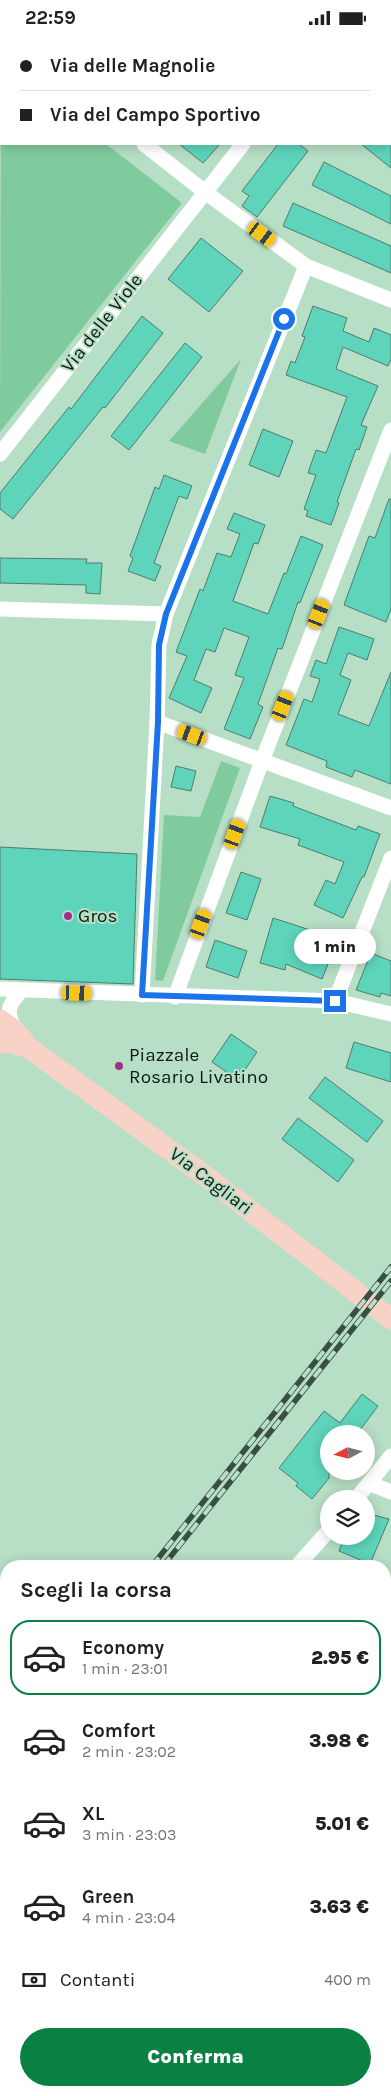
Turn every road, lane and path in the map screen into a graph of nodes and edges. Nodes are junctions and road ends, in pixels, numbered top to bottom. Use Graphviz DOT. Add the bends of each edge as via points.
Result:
graph roads {
  1 [pos="145,145"];
  2 [pos="242,145"];
  3 [pos="205,192"];
  4 [pos="306,266"];
  5 [pos="391,300"];
  6 [pos="391,430"];
  7 [pos="0,454"];
  8 [pos="0,609"];
  9 [pos="166,614"];
  10 [pos="158,722"];
  11 [pos="262,761"];
  12 [pos="391,809"];
  13 [pos="391,858"];
  14 [pos="0,989"];
  15 [pos="18,991"];
  16 [pos="142,995"];
  17 [pos="0,997"];
  18 [pos="175,997"];
  19 [pos="335,1001"];
  20 [pos="391,1014"];
  21 [pos="5,1031"];
  22 [pos="390,1318"];
  23 [pos="391,1456"];
  24 [pos="370,1483"];
  25 [pos="364,1490"];
  26 [pos="391,1492"];
  27 [pos="320,1540"];
  28 [pos="302,1560"];
  1 -- 3 [label="street"];
  2 -- 3 [label="street, Via delle Viole"];
  3 -- 4 [label="street"];
  3 -- 7 [label="street, Via delle Viole"];
  4 -- 5 [label="street"];
  4 -- 9 [label="street"];
  6 -- 11 [label="street"];
  8 -- 9 [label="street"];
  9 -- 10 [label="street" via="159,645"];
  10 -- 11 [label="street"];
  10 -- 16 [label="street"];
  11 -- 12 [label="street"];
  11 -- 18 [label="street"];
  13 -- 19 [label="street"];
  14 -- 15 [label="street"];
  15 -- 16 [label="street"];
  15 -- 17 [label="street"];
  15 -- 21 [label="street" via="8,1009 10,1019"];
  16 -- 18 [label="street"];
  18 -- 19 [label="street"];
  19 -- 20 [label="street"];
  21 -- 22 [label="street, Via Cagliari" via="9,1042 29,1047 208,1178"];
  23 -- 24 [label="street"];
  24 -- 25 [label="street"];
  24 -- 26 [label="street"];
  27 -- 28 [label="street"];
}
